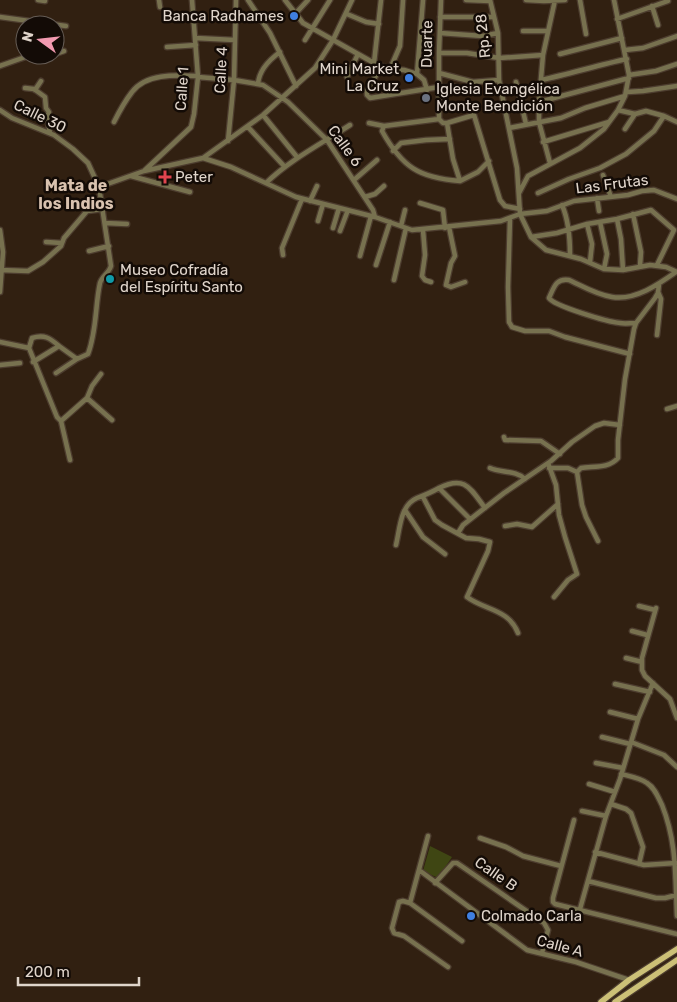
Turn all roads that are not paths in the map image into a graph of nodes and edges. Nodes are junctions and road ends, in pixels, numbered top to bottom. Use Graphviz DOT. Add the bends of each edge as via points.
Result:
graph roads {
  1 [pos="38,0"];
  2 [pos="160,0"];
  3 [pos="192,0"];
  4 [pos="236,0"];
  5 [pos="248,0"];
  6 [pos="284,0"];
  7 [pos="308,0"];
  8 [pos="330,0"];
  9 [pos="352,0"];
  10 [pos="381,0"];
  11 [pos="403,0"];
  12 [pos="423,0"];
  13 [pos="441,0"];
  14 [pos="466,0"];
  15 [pos="490,0"];
  16 [pos="527,0"];
  17 [pos="555,0"];
  18 [pos="565,0"];
  19 [pos="580,0"];
  20 [pos="614,0"];
  21 [pos="45,1"];
  22 [pos="668,1"];
  23 [pos="652,6"];
  24 [pos="160,7"];
  25 [pos="295,14"];
  26 [pos="347,14"];
  27 [pos="0,17"];
  28 [pos="440,17"];
  29 [pos="494,17"];
  30 [pos="617,19"];
  31 [pos="379,24"];
  32 [pos="658,25"];
  33 [pos="66,26"];
  34 [pos="313,29"];
  35 [pos="523,31"];
  36 [pos="548,31"];
  37 [pos="440,33"];
  38 [pos="498,33"];
  39 [pos="586,34"];
  40 [pos="677,36"];
  41 [pos="195,38"];
  42 [pos="622,38"];
  43 [pos="235,40"];
  44 [pos="305,40"];
  45 [pos="333,40"];
  46 [pos="196,45"];
  47 [pos="166,47"];
  48 [pos="625,50"];
  49 [pos="280,52"];
  50 [pos="439,53"];
  51 [pos="358,54"];
  52 [pos="560,54"];
  53 [pos="543,55"];
  54 [pos="499,58"];
  55 [pos="627,59"];
  56 [pos="15,61"];
  57 [pos="374,63"];
  58 [pos="677,64"];
  59 [pos="0,66"];
  60 [pos="382,66"];
  61 [pos="390,69"];
  62 [pos="439,73"];
  63 [pos="417,74"];
  64 [pos="198,76"];
  65 [pos="347,77"];
  66 [pos="629,77"];
  67 [pos="234,80"];
  68 [pos="498,80"];
  69 [pos="541,80"];
  70 [pos="41,81"];
  71 [pos="516,82"];
  72 [pos="258,84"];
  73 [pos="296,86"];
  74 [pos="677,86"];
  75 [pos="439,87"];
  76 [pos="456,87"];
  77 [pos="25,88"];
  78 [pos="35,90"];
  79 [pos="427,90"];
  80 [pos="626,94"];
  81 [pos="283,98"];
  82 [pos="539,102"];
  83 [pos="0,110"];
  84 [pos="618,110"];
  85 [pos="634,114"];
  86 [pos="263,115"];
  87 [pos="664,116"];
  88 [pos="439,119"];
  89 [pos="610,121"];
  90 [pos="114,122"];
  91 [pos="539,122"];
  92 [pos="677,122"];
  93 [pos="369,123"];
  94 [pos="447,123"];
  95 [pos="526,124"];
  96 [pos="350,125"];
  97 [pos="384,126"];
  98 [pos="248,127"];
  99 [pos="509,128"];
  100 [pos="625,129"];
  101 [pos="50,133"];
  102 [pos="450,139"];
  103 [pos="327,140"];
  104 [pos="228,141"];
  105 [pos="543,142"];
  106 [pos="393,151"];
  107 [pos="297,157"];
  108 [pos="203,158"];
  109 [pos="377,160"];
  110 [pos="489,162"];
  111 [pos="550,164"];
  112 [pos="284,166"];
  113 [pos="144,170"];
  114 [pos="603,175"];
  115 [pos="130,176"];
  116 [pos="354,180"];
  117 [pos="460,181"];
  118 [pos="266,183"];
  119 [pos="317,186"];
  120 [pos="384,186"];
  121 [pos="99,187"];
  122 [pos="190,192"];
  123 [pos="520,193"];
  124 [pos="538,193"];
  125 [pos="365,197"];
  126 [pos="611,197"];
  127 [pos="598,198"];
  128 [pos="302,199"];
  129 [pos="677,199"];
  130 [pos="310,201"];
  131 [pos="420,203"];
  132 [pos="323,204"];
  133 [pos="562,205"];
  134 [pos="339,208"];
  135 [pos="103,209"];
  136 [pos="348,210"];
  137 [pos="405,210"];
  138 [pos="599,211"];
  139 [pos="520,212"];
  140 [pos="633,214"];
  141 [pos="373,217"];
  142 [pos="510,218"];
  143 [pos="617,219"];
  144 [pos="318,221"];
  145 [pos="390,222"];
  146 [pos="600,222"];
  147 [pos="105,223"];
  148 [pos="127,224"];
  149 [pos="587,224"];
  150 [pos="403,227"];
  151 [pos="333,228"];
  152 [pos="447,228"];
  153 [pos="0,230"];
  154 [pos="423,230"];
  155 [pos="568,230"];
  156 [pos="340,232"];
  157 [pos="531,237"];
  158 [pos="46,242"];
  159 [pos="62,243"];
  160 [pos="109,246"];
  161 [pos="90,251"];
  162 [pos="283,255"];
  163 [pos="570,255"];
  164 [pos="360,256"];
  165 [pos="590,262"];
  166 [pos="376,265"];
  167 [pos="640,266"];
  168 [pos="658,266"];
  169 [pos="604,269"];
  170 [pos="1,270"];
  171 [pos="622,270"];
  172 [pos="676,272"];
  173 [pos="394,280"];
  174 [pos="431,282"];
  175 [pos="465,282"];
  176 [pos="659,284"];
  177 [pos="0,292"];
  178 [pos="658,292"];
  179 [pos="636,323"];
  180 [pos="658,335"];
  181 [pos="0,342"];
  182 [pos="59,346"];
  183 [pos="29,348"];
  184 [pos="630,354"];
  185 [pos="77,359"];
  186 [pos="33,362"];
  187 [pos="20,363"];
  188 [pos="0,365"];
  189 [pos="56,373"];
  190 [pos="101,374"];
  191 [pos="87,398"];
  192 [pos="677,406"];
  193 [pos="667,409"];
  194 [pos="112,420"];
  195 [pos="61,421"];
  196 [pos="620,425"];
  197 [pos="504,437"];
  198 [pos="560,454"];
  199 [pos="70,460"];
  200 [pos="549,466"];
  201 [pos="490,468"];
  202 [pos="577,472"];
  203 [pos="525,479"];
  204 [pos="439,488"];
  205 [pos="423,497"];
  206 [pos="558,504"];
  207 [pos="485,508"];
  208 [pos="405,510"];
  209 [pos="470,519"];
  210 [pos="505,526"];
  211 [pos="458,533"];
  212 [pos="598,541"];
  213 [pos="396,544"];
  214 [pos="445,554"];
  215 [pos="554,597"];
  216 [pos="639,606"];
  217 [pos="632,631"];
  218 [pos="518,633"];
  219 [pos="647,635"];
  220 [pos="626,658"];
  221 [pos="642,662"];
  222 [pos="654,683"];
  223 [pos="616,684"];
  224 [pos="650,692"];
  225 [pos="610,712"];
  226 [pos="677,718"];
  227 [pos="638,720"];
  228 [pos="602,737"];
  229 [pos="630,743"];
  230 [pos="596,763"];
  231 [pos="677,767"];
  232 [pos="622,771"];
  233 [pos="589,784"];
  234 [pos="615,792"];
  235 [pos="610,804"];
  236 [pos="582,811"];
  237 [pos="606,816"];
  238 [pos="574,820"];
  239 [pos="428,836"];
  240 [pos="480,838"];
  241 [pos="595,852"];
  242 [pos="676,863"];
  243 [pos="639,864"];
  244 [pos="561,866"];
  245 [pos="419,870"];
  246 [pos="588,880"];
  247 [pos="435,883"];
  248 [pos="677,896"];
  249 [pos="410,903"];
  250 [pos="580,909"];
  251 [pos="677,916"];
  252 [pos="677,934"];
  253 [pos="462,941"];
  254 [pos="677,948"];
  255 [pos="542,953"];
  256 [pos="677,960"];
  257 [pos="448,967"];
  258 [pos="629,980"];
  259 [pos="601,1002"];
  260 [pos="615,1002"];
  1 -- 21 [label="street"];
  2 -- 24 [label="street"];
  3 -- 41 [label="street, Calle 1"];
  4 -- 43 [label="street, Calle 4"];
  5 -- 49 [label="street"];
  6 -- 25 [label="street"];
  7 -- 25 [label="street"];
  8 -- 34 [label="street"];
  9 -- 26 [label="street"];
  10 -- 31 [label="street"];
  11 -- 61 [label="street" via="400,46"];
  12 -- 63 [label="street"];
  13 -- 28 [label="street, Duarte"];
  14 -- 15 [label="street"];
  15 -- 29 [label="street, Rp. 28"];
  16 -- 17 [label="street"];
  17 -- 18 [label="street"];
  17 -- 36 [label="street"];
  19 -- 39 [label="street"];
  20 -- 30 [label="street"];
  22 -- 23 [label="street"];
  23 -- 30 [label="street"];
  23 -- 32 [label="street"];
  25 -- 34 [label="street"];
  26 -- 31 [label="street"];
  26 -- 45 [label="street"];
  27 -- 33 [label="street"];
  28 -- 29 [label="street"];
  28 -- 37 [label="street, Duarte"];
  29 -- 38 [label="street, Rp. 28"];
  30 -- 42 [label="street"];
  31 -- 57 [label="street"];
  34 -- 44 [label="street"];
  34 -- 45 [label="street"];
  35 -- 36 [label="street"];
  36 -- 53 [label="street"];
  37 -- 38 [label="street" via="483,36"];
  37 -- 50 [label="street, Duarte"];
  38 -- 54 [label="street, Rp. 28"];
  40 -- 48 [label="street" via="643,48"];
  41 -- 43 [label="street"];
  41 -- 46 [label="street, Calle 1"];
  42 -- 48 [label="street"];
  42 -- 52 [label="street"];
  43 -- 67 [label="street, Calle 4"];
  45 -- 51 [label="street"];
  45 -- 73 [label="street" via="315,68"];
  46 -- 47 [label="street"];
  46 -- 64 [label="street, Calle 1"];
  48 -- 55 [label="street"];
  49 -- 72 [label="street" via="265,66"];
  49 -- 73 [label="street"];
  50 -- 54 [label="street" via="467,52"];
  50 -- 62 [label="street, Duarte"];
  51 -- 57 [label="street"];
  51 -- 65 [label="street"];
  53 -- 54 [label="street"];
  53 -- 69 [label="street"];
  54 -- 68 [label="street, Rp. 28"];
  55 -- 66 [label="street"];
  55 -- 69 [label="street"];
  56 -- 59 [label="street"];
  57 -- 60 [label="street"];
  58 -- 66 [label="street"];
  60 -- 61 [label="street"];
  60 -- 79 [label="street" via="368,90 370,98"];
  61 -- 63 [label="street"];
  62 -- 68 [label="street" via="473,82"];
  62 -- 75 [label="street, Duarte"];
  63 -- 79 [label="street" via="424,80"];
  64 -- 67 [label="street, Calle 6"];
  64 -- 90 [label="street, Calle 6" via="174,75 144,82 131,93"];
  64 -- 113 [label="street, Calle 1" via="190,128"];
  66 -- 80 [label="street"];
  66 -- 82 [label="street"];
  67 -- 72 [label="street, Calle 6"];
  67 -- 104 [label="street, Calle 4"];
  68 -- 99 [label="street, Rp. 28"];
  69 -- 82 [label="street"];
  70 -- 78 [label="street"];
  71 -- 95 [label="street"];
  72 -- 81 [label="street, Calle 6"];
  73 -- 81 [label="street"];
  74 -- 80 [label="street"];
  75 -- 76 [label="street"];
  75 -- 79 [label="street"];
  75 -- 88 [label="street, Duarte"];
  77 -- 78 [label="street"];
  78 -- 101 [label="street" via="45,97"];
  80 -- 84 [label="street"];
  80 -- 91 [label="street" via="561,118"];
  81 -- 86 [label="street"];
  81 -- 103 [label="street, Calle 6"];
  82 -- 91 [label="street"];
  83 -- 101 [label="street, Calle 30"];
  84 -- 85 [label="street"];
  84 -- 89 [label="street"];
  85 -- 87 [label="street" via="646,111"];
  85 -- 100 [label="street"];
  86 -- 98 [label="street"];
  86 -- 107 [label="street"];
  87 -- 92 [label="street"];
  87 -- 124 [label="street" via="654,131 626,154"];
  88 -- 94 [label="street"];
  88 -- 97 [label="street"];
  89 -- 105 [label="street"];
  89 -- 111 [label="street" via="580,148"];
  91 -- 95 [label="street"];
  91 -- 105 [label="street"];
  93 -- 97 [label="street"];
  94 -- 102 [label="street"];
  94 -- 110 [label="street" via="476,116"];
  95 -- 99 [label="street"];
  96 -- 103 [label="street"];
  97 -- 106 [label="street" via="382,131"];
  98 -- 104 [label="street"];
  98 -- 112 [label="street"];
  99 -- 123 [label="street, Rp. 28"];
  101 -- 121 [label="street, Calle 30" via="88,163"];
  102 -- 106 [label="street" via="410,141 401,143"];
  102 -- 117 [label="street"];
  103 -- 107 [label="street"];
  103 -- 116 [label="street, Calle 6"];
  104 -- 108 [label="street"];
  105 -- 111 [label="street"];
  106 -- 117 [label="street" via="401,160 423,173 448,181"];
  107 -- 112 [label="street"];
  108 -- 113 [label="street"];
  108 -- 118 [label="street, Las Frutas"];
  109 -- 116 [label="street"];
  110 -- 117 [label="street"];
  110 -- 139 [label="street" via="501,204"];
  111 -- 123 [label="street" via="528,176"];
  112 -- 118 [label="street"];
  113 -- 115 [label="street, Calle 1"];
  114 -- 126 [label="street"];
  115 -- 121 [label="street, Calle 1"];
  115 -- 122 [label="street"];
  116 -- 125 [label="street, Calle 6"];
  118 -- 128 [label="street, Las Frutas"];
  119 -- 130 [label="street"];
  120 -- 125 [label="street"];
  121 -- 135 [label="street, Calle 30"];
  123 -- 139 [label="street, Rp. 28"];
  125 -- 141 [label="street, Calle 6" via="373,210"];
  126 -- 127 [label="street, Las Frutas"];
  126 -- 129 [label="street, Las Frutas" via="654,190"];
  127 -- 133 [label="street, Las Frutas"];
  127 -- 138 [label="street"];
  128 -- 130 [label="street, Las Frutas"];
  128 -- 162 [label="street" via="282,248"];
  130 -- 132 [label="street, Las Frutas"];
  131 -- 152 [label="street" via="443,210"];
  132 -- 134 [label="street, Las Frutas"];
  132 -- 144 [label="street"];
  133 -- 139 [label="street, Las Frutas" via="547,211"];
  133 -- 155 [label="street"];
  134 -- 136 [label="street, Las Frutas"];
  134 -- 151 [label="street"];
  135 -- 147 [label="street, Calle 30"];
  135 -- 159 [label="street" via="86,210"];
  136 -- 141 [label="street, Las Frutas"];
  136 -- 156 [label="street"];
  137 -- 150 [label="street"];
  139 -- 142 [label="street, Las Frutas"];
  139 -- 157 [label="street"];
  140 -- 143 [label="street"];
  140 -- 167 [label="street" via="641,252"];
  140 -- 168 [label="street" via="653,210 674,230"];
  141 -- 145 [label="street, Las Frutas"];
  141 -- 164 [label="street"];
  142 -- 152 [label="street, Las Frutas"];
  142 -- 184 [label="street" via="508,286 509,322 512,327 549,331"];
  143 -- 146 [label="street"];
  143 -- 171 [label="street"];
  145 -- 150 [label="street, Las Frutas"];
  145 -- 166 [label="street"];
  146 -- 149 [label="street"];
  146 -- 169 [label="street" via="607,258"];
  147 -- 148 [label="street"];
  147 -- 160 [label="street, Calle 30"];
  149 -- 155 [label="street"];
  149 -- 165 [label="street" via="592,244"];
  150 -- 154 [label="street, Las Frutas"];
  150 -- 173 [label="street"];
  152 -- 154 [label="street, Las Frutas"];
  152 -- 175 [label="street" via="456,256 446,285 451,287"];
  153 -- 170 [label="street"];
  154 -- 174 [label="street" via="425,255 422,276"];
  155 -- 157 [label="street"];
  155 -- 163 [label="street"];
  157 -- 163 [label="street" via="546,250"];
  158 -- 159 [label="street"];
  159 -- 170 [label="street" via="43,262 28,271"];
  160 -- 161 [label="street"];
  160 -- 185 [label="street, Calle 30" via="111,266 100,283 88,354"];
  163 -- 165 [label="street"];
  165 -- 169 [label="street"];
  167 -- 168 [label="street"];
  167 -- 171 [label="street"];
  168 -- 172 [label="street"];
  169 -- 171 [label="street"];
  170 -- 177 [label="street"];
  172 -- 176 [label="street"];
  176 -- 178 [label="street"];
  176 -- 179 [label="street" via="645,291 613,297 563,279 556,283 549,298 571,310 612,322"];
  178 -- 179 [label="street"];
  178 -- 180 [label="street" via="661,299"];
  179 -- 184 [label="street"];
  181 -- 183 [label="street"];
  182 -- 183 [label="street" via="42,336 32,338"];
  182 -- 185 [label="street"];
  182 -- 186 [label="street"];
  183 -- 186 [label="street"];
  184 -- 196 [label="street"];
  185 -- 189 [label="street"];
  186 -- 195 [label="street"];
  187 -- 188 [label="street"];
  190 -- 191 [label="street"];
  191 -- 194 [label="street"];
  191 -- 195 [label="street"];
  192 -- 193 [label="street"];
  195 -- 199 [label="street"];
  196 -- 198 [label="street" via="604,423 595,426"];
  196 -- 202 [label="street" via="619,454 614,463 598,468 581,468"];
  197 -- 198 [label="street" via="505,440 541,441"];
  198 -- 200 [label="street"];
  200 -- 202 [label="street"];
  200 -- 203 [label="street"];
  200 -- 206 [label="street"];
  201 -- 203 [label="street" via="519,474"];
  202 -- 212 [label="street" via="584,511"];
  203 -- 207 [label="street"];
  204 -- 205 [label="street"];
  204 -- 207 [label="street" via="451,482 462,483 474,492"];
  204 -- 209 [label="street"];
  205 -- 208 [label="street" via="416,498"];
  205 -- 211 [label="street" via="435,520"];
  206 -- 210 [label="street" via="532,527"];
  206 -- 215 [label="street" via="577,574"];
  207 -- 209 [label="street"];
  208 -- 213 [label="street"];
  208 -- 214 [label="street" via="423,536"];
  209 -- 211 [label="street"];
  211 -- 218 [label="street" via="466,538 490,542 468,598 505,617 515,625"];
  216 -- 219 [label="street" via="655,609"];
  217 -- 219 [label="street"];
  219 -- 221 [label="street"];
  220 -- 221 [label="street"];
  221 -- 222 [label="street" via="645,676"];
  222 -- 224 [label="street"];
  222 -- 226 [label="street" via="670,699"];
  223 -- 224 [label="street"];
  224 -- 227 [label="street"];
  225 -- 227 [label="street"];
  227 -- 229 [label="street"];
  228 -- 229 [label="street"];
  229 -- 231 [label="street" via="664,755"];
  229 -- 232 [label="street"];
  230 -- 232 [label="street"];
  232 -- 234 [label="street"];
  232 -- 242 [label="street" via="647,783 656,793 667,818"];
  233 -- 234 [label="street"];
  234 -- 235 [label="street"];
  235 -- 237 [label="street"];
  235 -- 243 [label="street" via="631,814 643,847"];
  236 -- 237 [label="street"];
  237 -- 241 [label="street"];
  238 -- 244 [label="street"];
  239 -- 245 [label="street"];
  240 -- 244 [label="street" via="523,856"];
  241 -- 243 [label="street"];
  241 -- 246 [label="street"];
  242 -- 243 [label="street"];
  242 -- 248 [label="street"];
  244 -- 250 [label="street" via="553,902"];
  245 -- 247 [label="street, Calle A"];
  245 -- 249 [label="street"];
  246 -- 248 [label="street" via="656,898"];
  246 -- 250 [label="street"];
  247 -- 255 [label="street, Calle A" via="523,948"];
  247 -- 255 [label="street, Calle B" via="453,863 457,863 544,923 548,930"];
  248 -- 251 [label="street"];
  249 -- 253 [label="street"];
  249 -- 257 [label="street" via="399,902 392,931"];
  250 -- 252 [label="street"];
  254 -- 258 [label="main road"];
  255 -- 258 [label="street, Calle A"];
  256 -- 260 [label="main road"];
  258 -- 259 [label="main road"];
}
